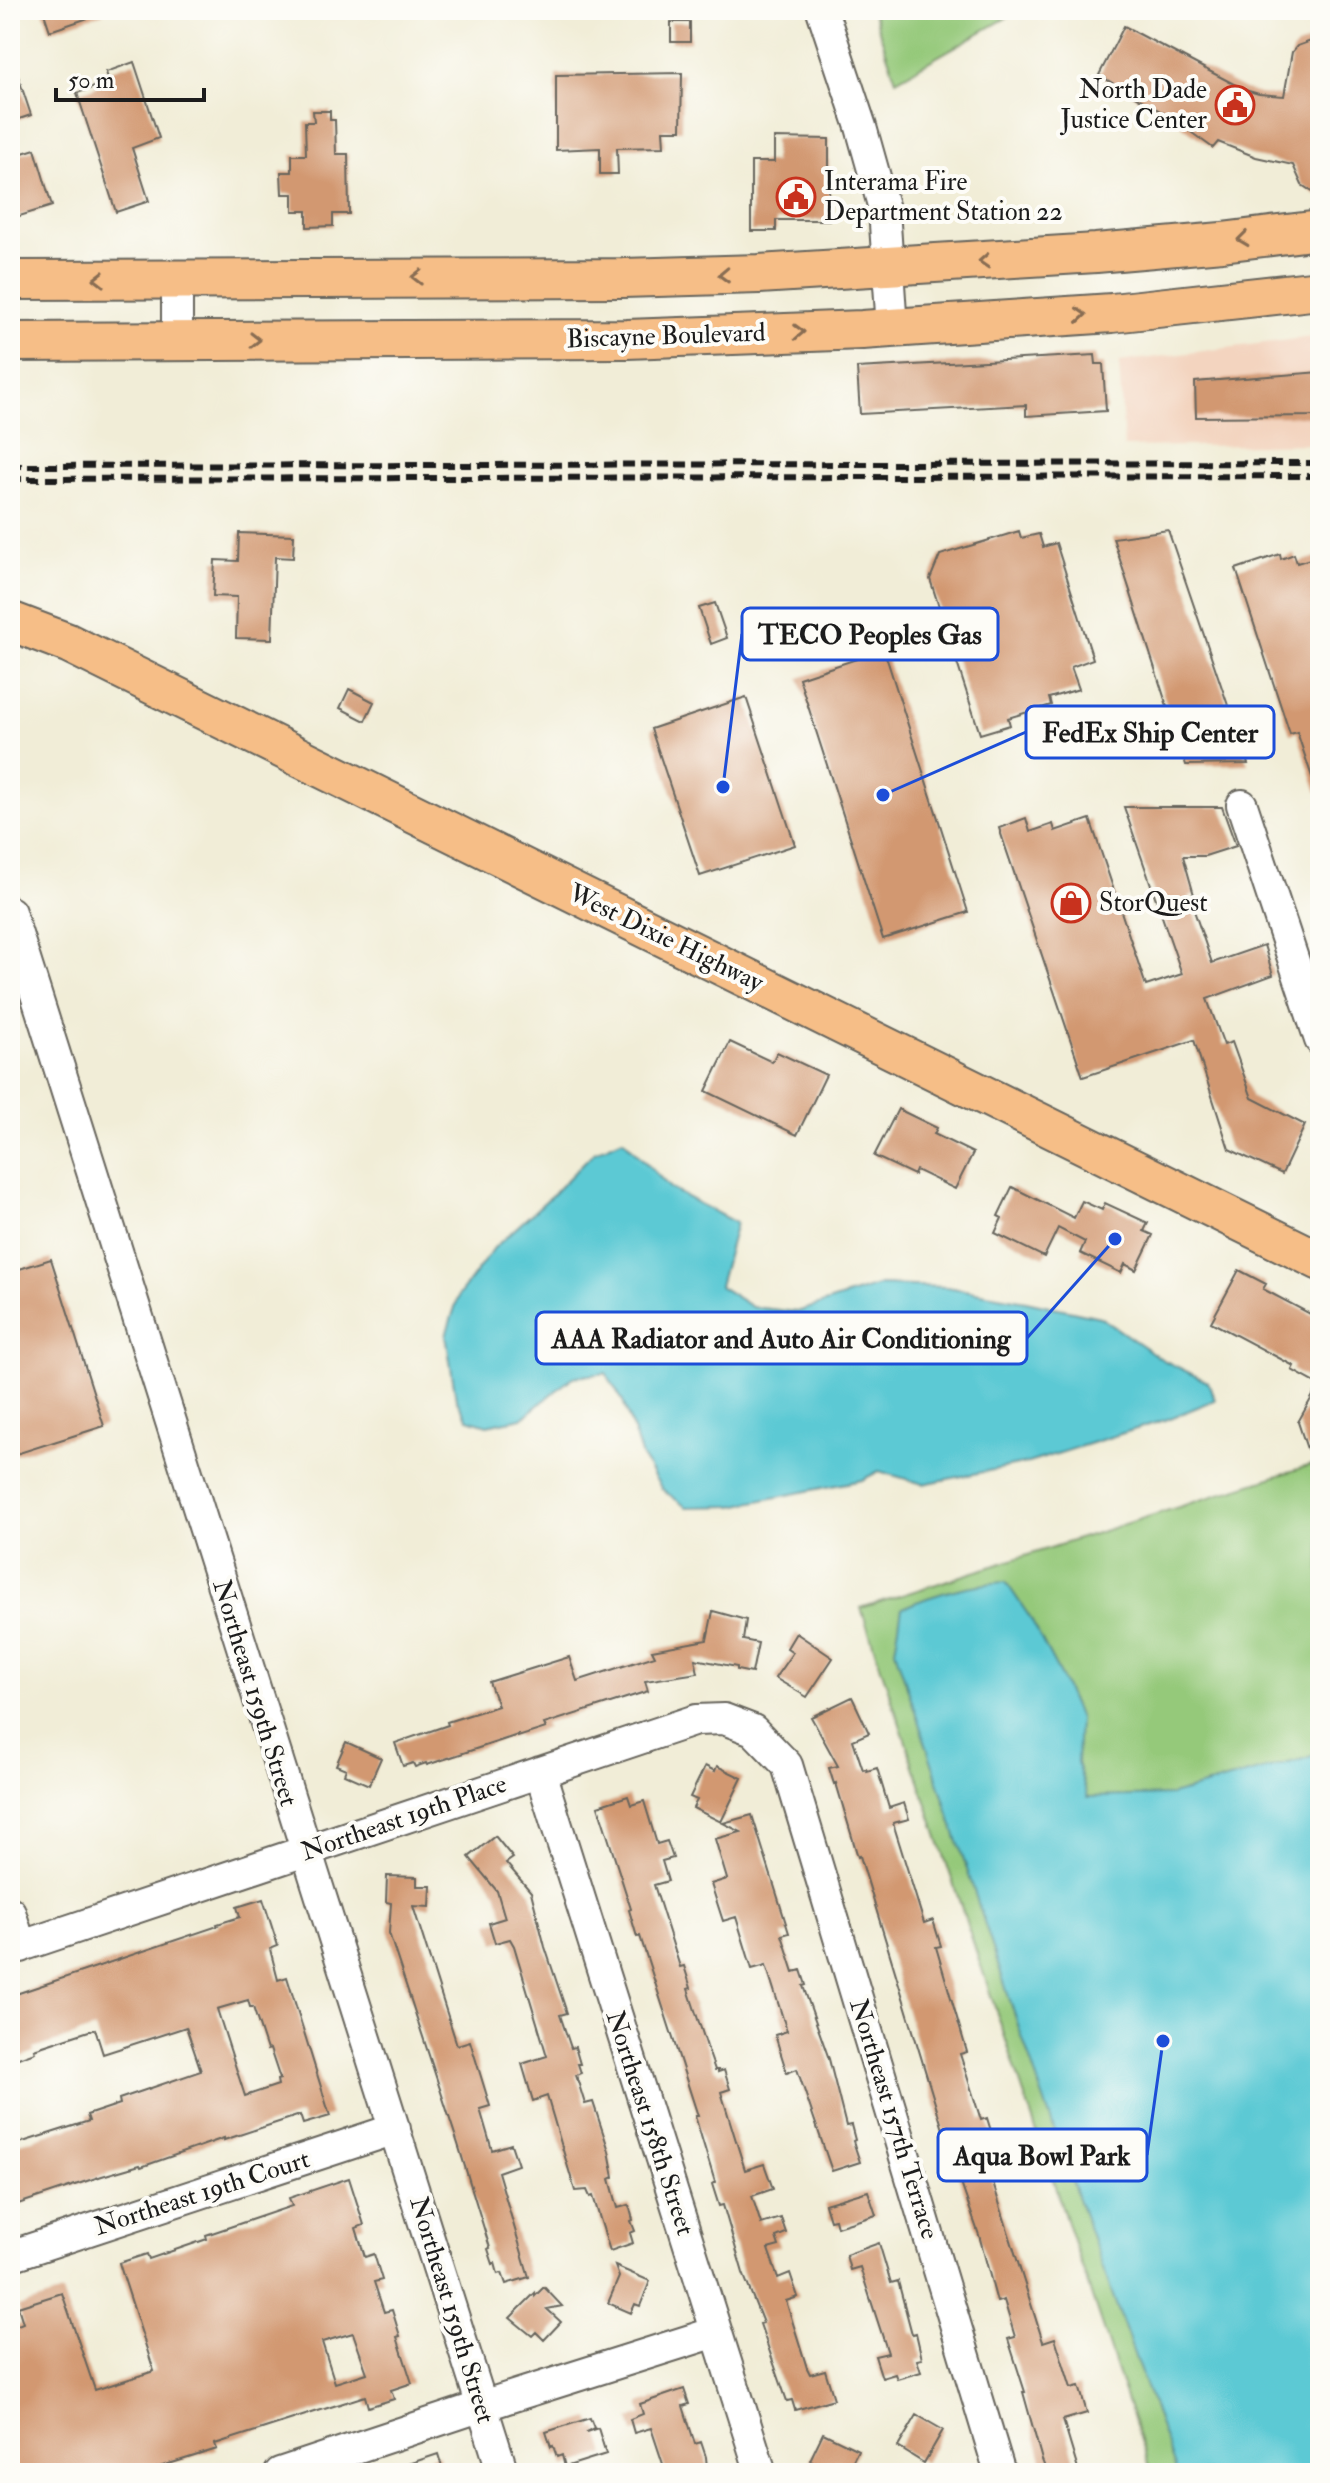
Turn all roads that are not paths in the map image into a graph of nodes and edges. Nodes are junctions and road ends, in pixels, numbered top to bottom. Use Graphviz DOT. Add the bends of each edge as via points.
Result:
graph roads {
  1 [pos="822,10"];
  2 [pos="1320,230"];
  3 [pos="888,267"];
  4 [pos="495,276"];
  5 [pos="177,279"];
  6 [pos="10,280"];
  7 [pos="1320,290"];
  8 [pos="892,329"];
  9 [pos="495,339"];
  10 [pos="177,341"];
  11 [pos="10,342"];
  12 [pos="10,621"];
  13 [pos="1242,805"];
  14 [pos="10,912"];
  15 [pos="1320,1040"];
  16 [pos="1320,1261"];
  17 [pos="787,1765"];
  18 [pos="540,1772"];
  19 [pos="305,1851"];
  20 [pos="10,1912"];
  21 [pos="15,1948"];
  22 [pos="395,2129"];
  23 [pos="10,2256"];
  24 [pos="716,2332"];
  25 [pos="482,2406"];
  26 [pos="280,2473"];
  27 [pos="503,2473"];
  28 [pos="761,2473"];
  29 [pos="1000,2473"];
  1 -- 3 [label="street" via="884,209"];
  2 -- 3 [label="main road, one-way" via="1112,252"];
  3 -- 4 [label="main road, one-way" via="623,278"];
  3 -- 8 [label="street"];
  4 -- 5 [label="main road, one-way"];
  4 -- 9 [label="main road"];
  5 -- 6 [label="main road, one-way"];
  5 -- 10 [label="street"];
  8 -- 7 [label="main road, Biscayne Boulevard, one-way" via="1112,313"];
  9 -- 8 [label="main road, Biscayne Boulevard, one-way"];
  10 -- 9 [label="main road, Biscayne Boulevard, one-way"];
  10 -- 11 [label="main road, Biscayne Boulevard"];
  12 -- 16 [label="main road, West Dixie Highway" via="68,643"];
  13 -- 15 [label="street"];
  14 -- 19 [label="street, Northeast 159th Street"];
  17 -- 18 [label="street, Northeast 19th Place" via="753,1730 724,1719 696,1720"];
  17 -- 29 [label="street, Northeast 157th Terrace"];
  18 -- 19 [label="street, Northeast 19th Place"];
  18 -- 24 [label="street, Northeast 158th Street"];
  19 -- 21 [label="street, Northeast 19th Place"];
  19 -- 22 [label="street, Northeast 159th Street"];
  20 -- 21 [label="street"];
  22 -- 23 [label="street, Northeast 19th Court"];
  22 -- 25 [label="street, Northeast 159th Street"];
  24 -- 25 [label="street"];
  24 -- 28 [label="street, Northeast 158th Street"];
  25 -- 26 [label="street"];
  25 -- 27 [label="street, Northeast 159th Street"];
}
